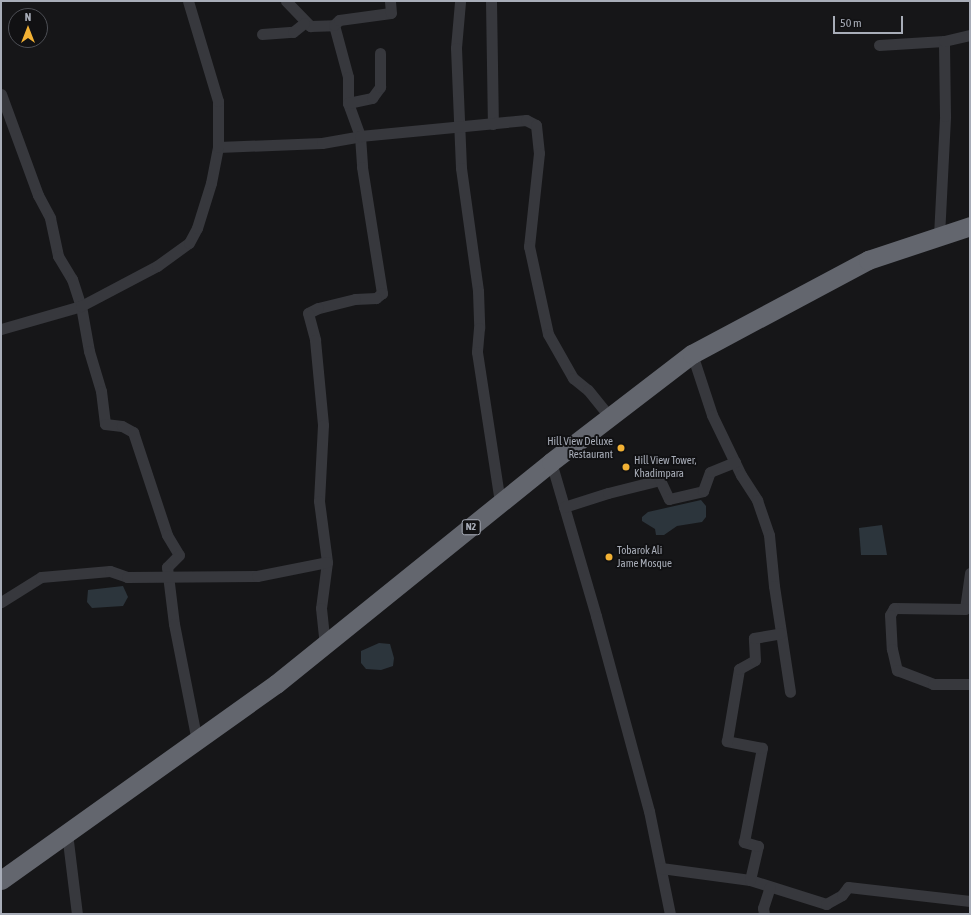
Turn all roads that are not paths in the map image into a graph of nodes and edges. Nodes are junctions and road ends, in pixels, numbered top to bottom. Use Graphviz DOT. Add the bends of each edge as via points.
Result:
graph roads {
  1 [pos="188,1"];
  2 [pos="286,1"];
  3 [pos="390,1"];
  4 [pos="491,1"];
  5 [pos="460,2"];
  6 [pos="304,23"];
  7 [pos="334,25"];
  8 [pos="262,34"];
  9 [pos="970,36"];
  10 [pos="944,41"];
  11 [pos="879,45"];
  12 [pos="380,53"];
  13 [pos="1,94"];
  14 [pos="348,103"];
  15 [pos="493,124"];
  16 [pos="459,128"];
  17 [pos="360,136"];
  18 [pos="218,147"];
  19 [pos="970,226"];
  20 [pos="940,236"];
  21 [pos="81,306"];
  22 [pos="1,329"];
  23 [pos="692,354"];
  24 [pos="610,417"];
  25 [pos="551,462"];
  26 [pos="735,462"];
  27 [pos="500,503"];
  28 [pos="564,507"];
  29 [pos="327,562"];
  30 [pos="970,573"];
  31 [pos="169,577"];
  32 [pos="1,602"];
  33 [pos="781,633"];
  34 [pos="325,645"];
  35 [pos="970,684"];
  36 [pos="790,692"];
  37 [pos="197,741"];
  38 [pos="68,833"];
  39 [pos="661,868"];
  40 [pos="1,880"];
  41 [pos="750,880"];
  42 [pos="770,887"];
  43 [pos="970,901"];
  44 [pos="77,914"];
  45 [pos="670,914"];
  46 [pos="764,914"];
  1 -- 18 [label="street" via="218,101"];
  2 -- 6 [label="street"];
  3 -- 7 [label="street" via="391,13 339,20"];
  4 -- 15 [label="street"];
  5 -- 16 [label="street" via="456,48"];
  6 -- 7 [label="street" via="310,26"];
  6 -- 8 [label="street" via="293,32"];
  7 -- 14 [label="street" via="348,77"];
  9 -- 10 [label="street"];
  10 -- 11 [label="street"];
  10 -- 20 [label="street" via="945,116"];
  12 -- 14 [label="street" via="380,87 372,98"];
  13 -- 21 [label="street" via="38,195 50,218 58,256 72,279"];
  14 -- 17 [label="street"];
  15 -- 16 [label="street"];
  15 -- 24 [label="street" via="526,120 536,124 539,153 529,246 548,334 573,378 588,390"];
  16 -- 17 [label="street"];
  16 -- 27 [label="street" via="464,194 470,221 478,291 477,352"];
  17 -- 18 [label="street" via="322,143"];
  17 -- 29 [label="street" via="362,167 382,293 376,298 355,299 308,313 315,340 323,425 319,501"];
  18 -- 21 [label="street" via="211,184 197,228 189,243 157,266"];
  19 -- 20 [label="highway, N2"];
  20 -- 23 [label="highway, N2" via="868,260"];
  21 -- 22 [label="street"];
  21 -- 31 [label="street" via="89,351 101,391 105,424 122,426 132,432 167,535 179,555 167,567"];
  23 -- 24 [label="highway, N2"];
  23 -- 26 [label="street" via="712,415"];
  24 -- 25 [label="highway, N2"];
  25 -- 27 [label="highway, N2"];
  25 -- 28 [label="street"];
  26 -- 28 [label="street" via="710,472 704,491 669,500 660,480 608,492"];
  26 -- 33 [label="street" via="757,500 770,535"];
  27 -- 34 [label="highway, N2"];
  28 -- 39 [label="street" via="649,812"];
  29 -- 31 [label="street" via="257,576"];
  29 -- 34 [label="street" via="321,608"];
  30 -- 35 [label="street" via="965,609 894,608 890,614 892,649 897,670 933,684"];
  31 -- 32 [label="street" via="127,577 110,571 41,577"];
  31 -- 37 [label="street" via="174,624"];
  33 -- 36 [label="street"];
  33 -- 41 [label="street" via="754,638 755,660 739,669 727,741 762,748 744,842 758,846"];
  34 -- 37 [label="highway, N2"];
  37 -- 38 [label="highway, N2"];
  38 -- 40 [label="highway, N2"];
  38 -- 44 [label="street"];
  39 -- 41 [label="street"];
  39 -- 45 [label="street"];
  41 -- 42 [label="street"];
  42 -- 43 [label="street" via="826,904 842,895 848,887"];
  42 -- 46 [label="street" via="763,908"];
}
